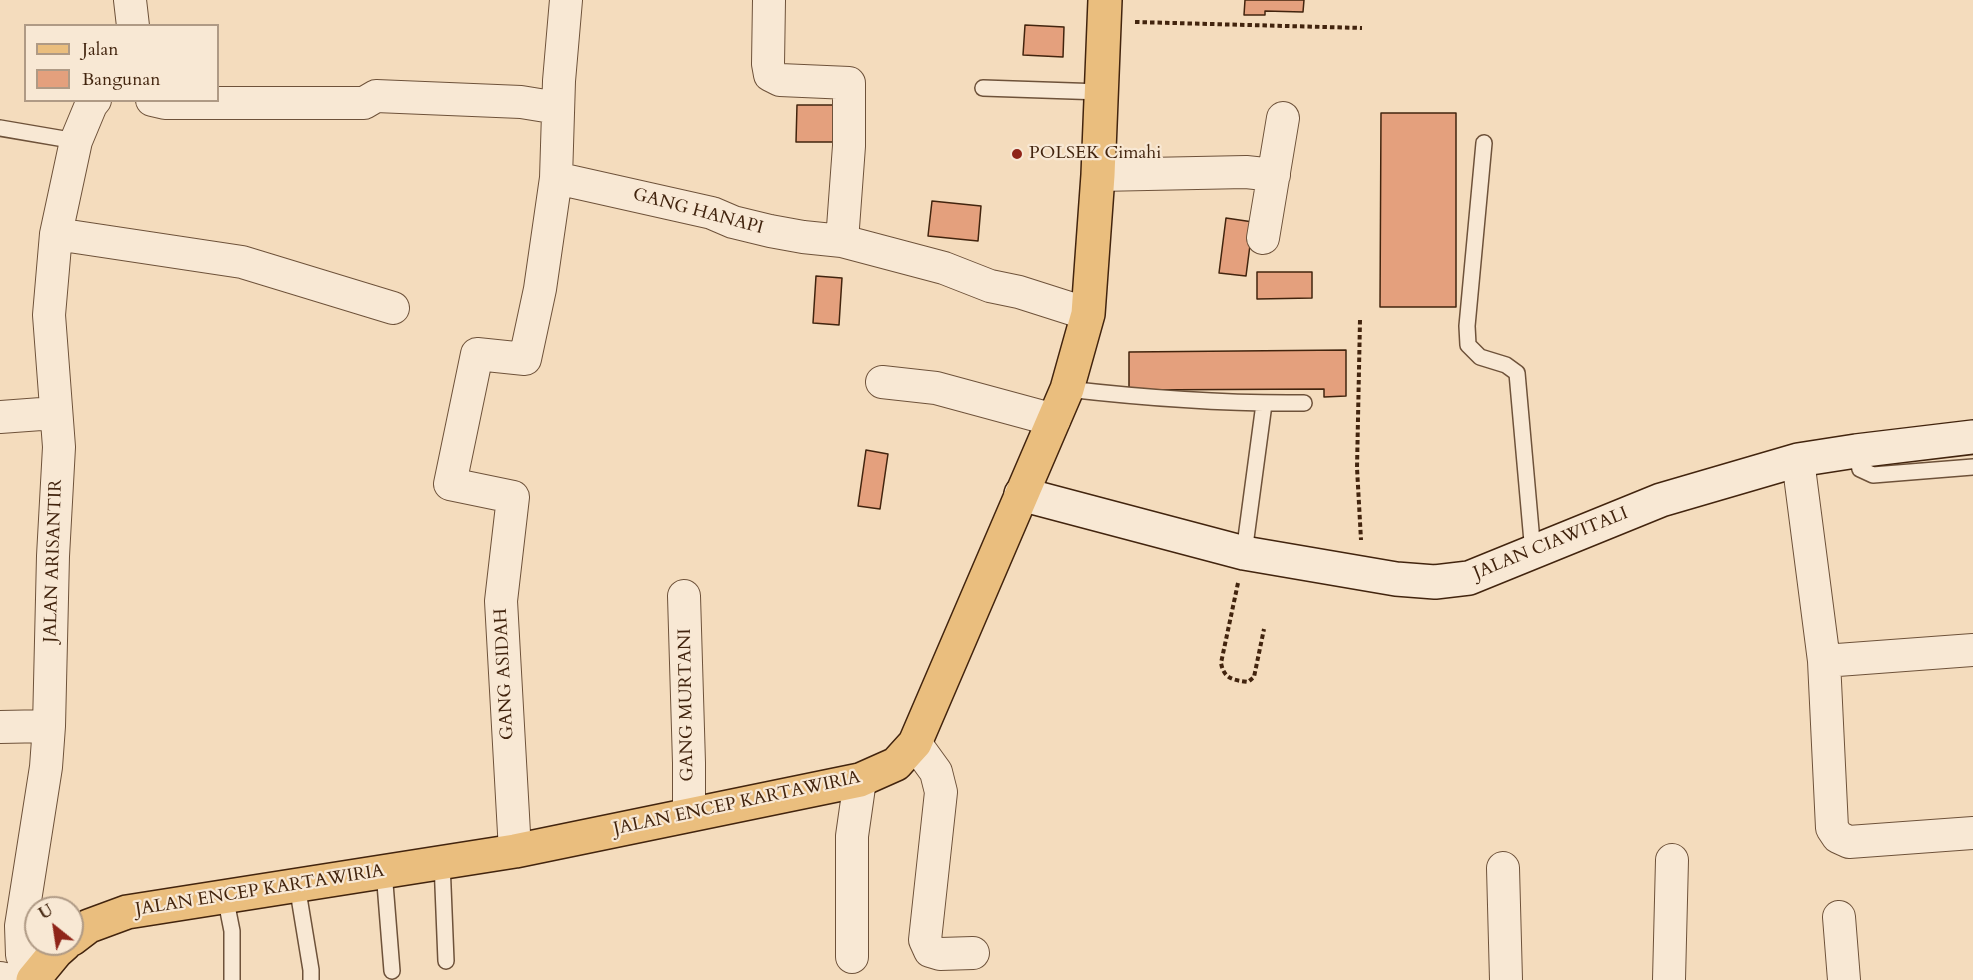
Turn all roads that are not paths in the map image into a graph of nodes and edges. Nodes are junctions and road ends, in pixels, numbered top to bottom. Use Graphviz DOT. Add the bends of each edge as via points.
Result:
graph roads {
  1 [pos="130,0"];
  2 [pos="566,0"];
  3 [pos="769,0"];
  4 [pos="1104,11"];
  5 [pos="133,24"];
  6 [pos="983,88"];
  7 [pos="1102,92"];
  8 [pos="93,102"];
  9 [pos="161,102"];
  10 [pos="558,108"];
  11 [pos="1283,118"];
  12 [pos="0,128"];
  13 [pos="76,141"];
  14 [pos="1484,143"];
  15 [pos="1098,175"];
  16 [pos="1274,175"];
  17 [pos="556,178"];
  18 [pos="56,234"];
  19 [pos="1263,238"];
  20 [pos="842,241"];
  21 [pos="393,308"];
  22 [pos="1088,314"];
  23 [pos="882,382"];
  24 [pos="1067,388"];
  25 [pos="1304,403"];
  26 [pos="1264,404"];
  27 [pos="55,413"];
  28 [pos="0,417"];
  29 [pos="1054,420"];
  30 [pos="1973,436"];
  31 [pos="1856,451"];
  32 [pos="1798,460"];
  33 [pos="1973,467"];
  34 [pos="1021,494"];
  35 [pos="1244,553"];
  36 [pos="1533,553"];
  37 [pos="684,596"];
  38 [pos="1973,650"];
  39 [pos="1824,661"];
  40 [pos="49,726"];
  41 [pos="0,727"];
  42 [pos="915,742"];
  43 [pos="861,780"];
  44 [pos="689,815"];
  45 [pos="1973,833"];
  46 [pos="515,851"];
  47 [pos="1672,860"];
  48 [pos="442,862"];
  49 [pos="1503,868"];
  50 [pos="384,871"];
  51 [pos="297,885"];
  52 [pos="225,896"];
  53 [pos="1839,917"];
  54 [pos="84,930"];
  55 [pos="973,953"];
  56 [pos="52,956"];
  57 [pos="852,957"];
  58 [pos="446,961"];
  59 [pos="392,971"];
  60 [pos="0,978"];
  61 [pos="26,979"];
  62 [pos="232,980"];
  63 [pos="311,980"];
  64 [pos="1506,980"];
  65 [pos="1669,980"];
  66 [pos="1844,980"];
  1 -- 5 [label="street"];
  2 -- 10 [label="street"];
  3 -- 20 [label="street" via="770,75 780,80 849,83"];
  4 -- 7 [label="main road, JALAN ENCEP KARTAWIRIA"];
  6 -- 7 [label="lane"];
  7 -- 15 [label="main road, JALAN ENCEP KARTAWIRIA"];
  8 -- 13 [label="street, JALAN ARISANTIR"];
  9 -- 10 [label="street" via="364,103 376,96 521,102"];
  10 -- 17 [label="street"];
  11 -- 16 [label="street"];
  12 -- 13 [label="lane"];
  13 -- 18 [label="street, JALAN ARISANTIR"];
  14 -- 36 [label="lane" via="1468,345 1480,357 1517,373"];
  15 -- 16 [label="street"];
  15 -- 22 [label="main road, JALAN ENCEP KARTAWIRIA"];
  16 -- 19 [label="street"];
  17 -- 20 [label="street, GANG HANAPI" via="712,213 770,231"];
  17 -- 46 [label="street, GANG ASIDAH" via="525,359 477,354 450,484 513,497 501,601"];
  18 -- 21 [label="street" via="242,262"];
  18 -- 27 [label="street, JALAN ARISANTIR" via="49,315"];
  20 -- 22 [label="street, GANG HANAPI" via="944,267 990,286"];
  22 -- 24 [label="main road, JALAN ENCEP KARTAWIRIA"];
  23 -- 29 [label="street" via="936,388"];
  24 -- 26 [label="lane" via="1139,398"];
  24 -- 29 [label="main road, JALAN ENCEP KARTAWIRIA"];
  25 -- 26 [label="lane"];
  26 -- 35 [label="lane"];
  27 -- 28 [label="street"];
  27 -- 40 [label="street, JALAN ARISANTIR" via="59,447 52,556"];
  29 -- 34 [label="main road, JALAN ENCEP KARTAWIRIA"];
  30 -- 31 [label="main road, JALAN CIAWITALI"];
  31 -- 32 [label="main road, JALAN CIAWITALI"];
  31 -- 33 [label="lane" via="1860,469 1873,475"];
  32 -- 36 [label="main road, JALAN CIAWITALI" via="1661,500"];
  32 -- 39 [label="street"];
  34 -- 35 [label="main road, JALAN CIAWITALI"];
  34 -- 42 [label="main road, JALAN ENCEP KARTAWIRIA"];
  35 -- 36 [label="main road, JALAN CIAWITALI" via="1375,576 1435,582 1469,578"];
  37 -- 44 [label="street, GANG MURTANI"];
  38 -- 39 [label="street"];
  39 -- 45 [label="street" via="1832,828 1838,837 1849,842"];
  40 -- 41 [label="street"];
  40 -- 61 [label="street, JALAN ARISANTIR" via="21,926"];
  42 -- 43 [label="main road, JALAN ENCEP KARTAWIRIA" via="896,764"];
  42 -- 55 [label="street" via="936,772 941,792 925,940 930,951 940,954"];
  43 -- 44 [label="main road, JALAN ENCEP KARTAWIRIA"];
  43 -- 57 [label="street" via="852,836"];
  44 -- 46 [label="main road, JALAN ENCEP KARTAWIRIA"];
  46 -- 48 [label="main road, JALAN ENCEP KARTAWIRIA"];
  47 -- 65 [label="street"];
  48 -- 50 [label="main road, JALAN ENCEP KARTAWIRIA"];
  48 -- 58 [label="lane"];
  49 -- 64 [label="street"];
  50 -- 51 [label="main road, JALAN ENCEP KARTAWIRIA"];
  50 -- 59 [label="lane"];
  51 -- 52 [label="main road, JALAN ENCEP KARTAWIRIA"];
  51 -- 63 [label="lane"];
  52 -- 54 [label="main road, JALAN ENCEP KARTAWIRIA" via="127,912"];
  52 -- 62 [label="lane" via="232,931"];
  53 -- 66 [label="street"];
  56 -- 61 [label="main road"];
  60 -- 61 [label="street"];
}
